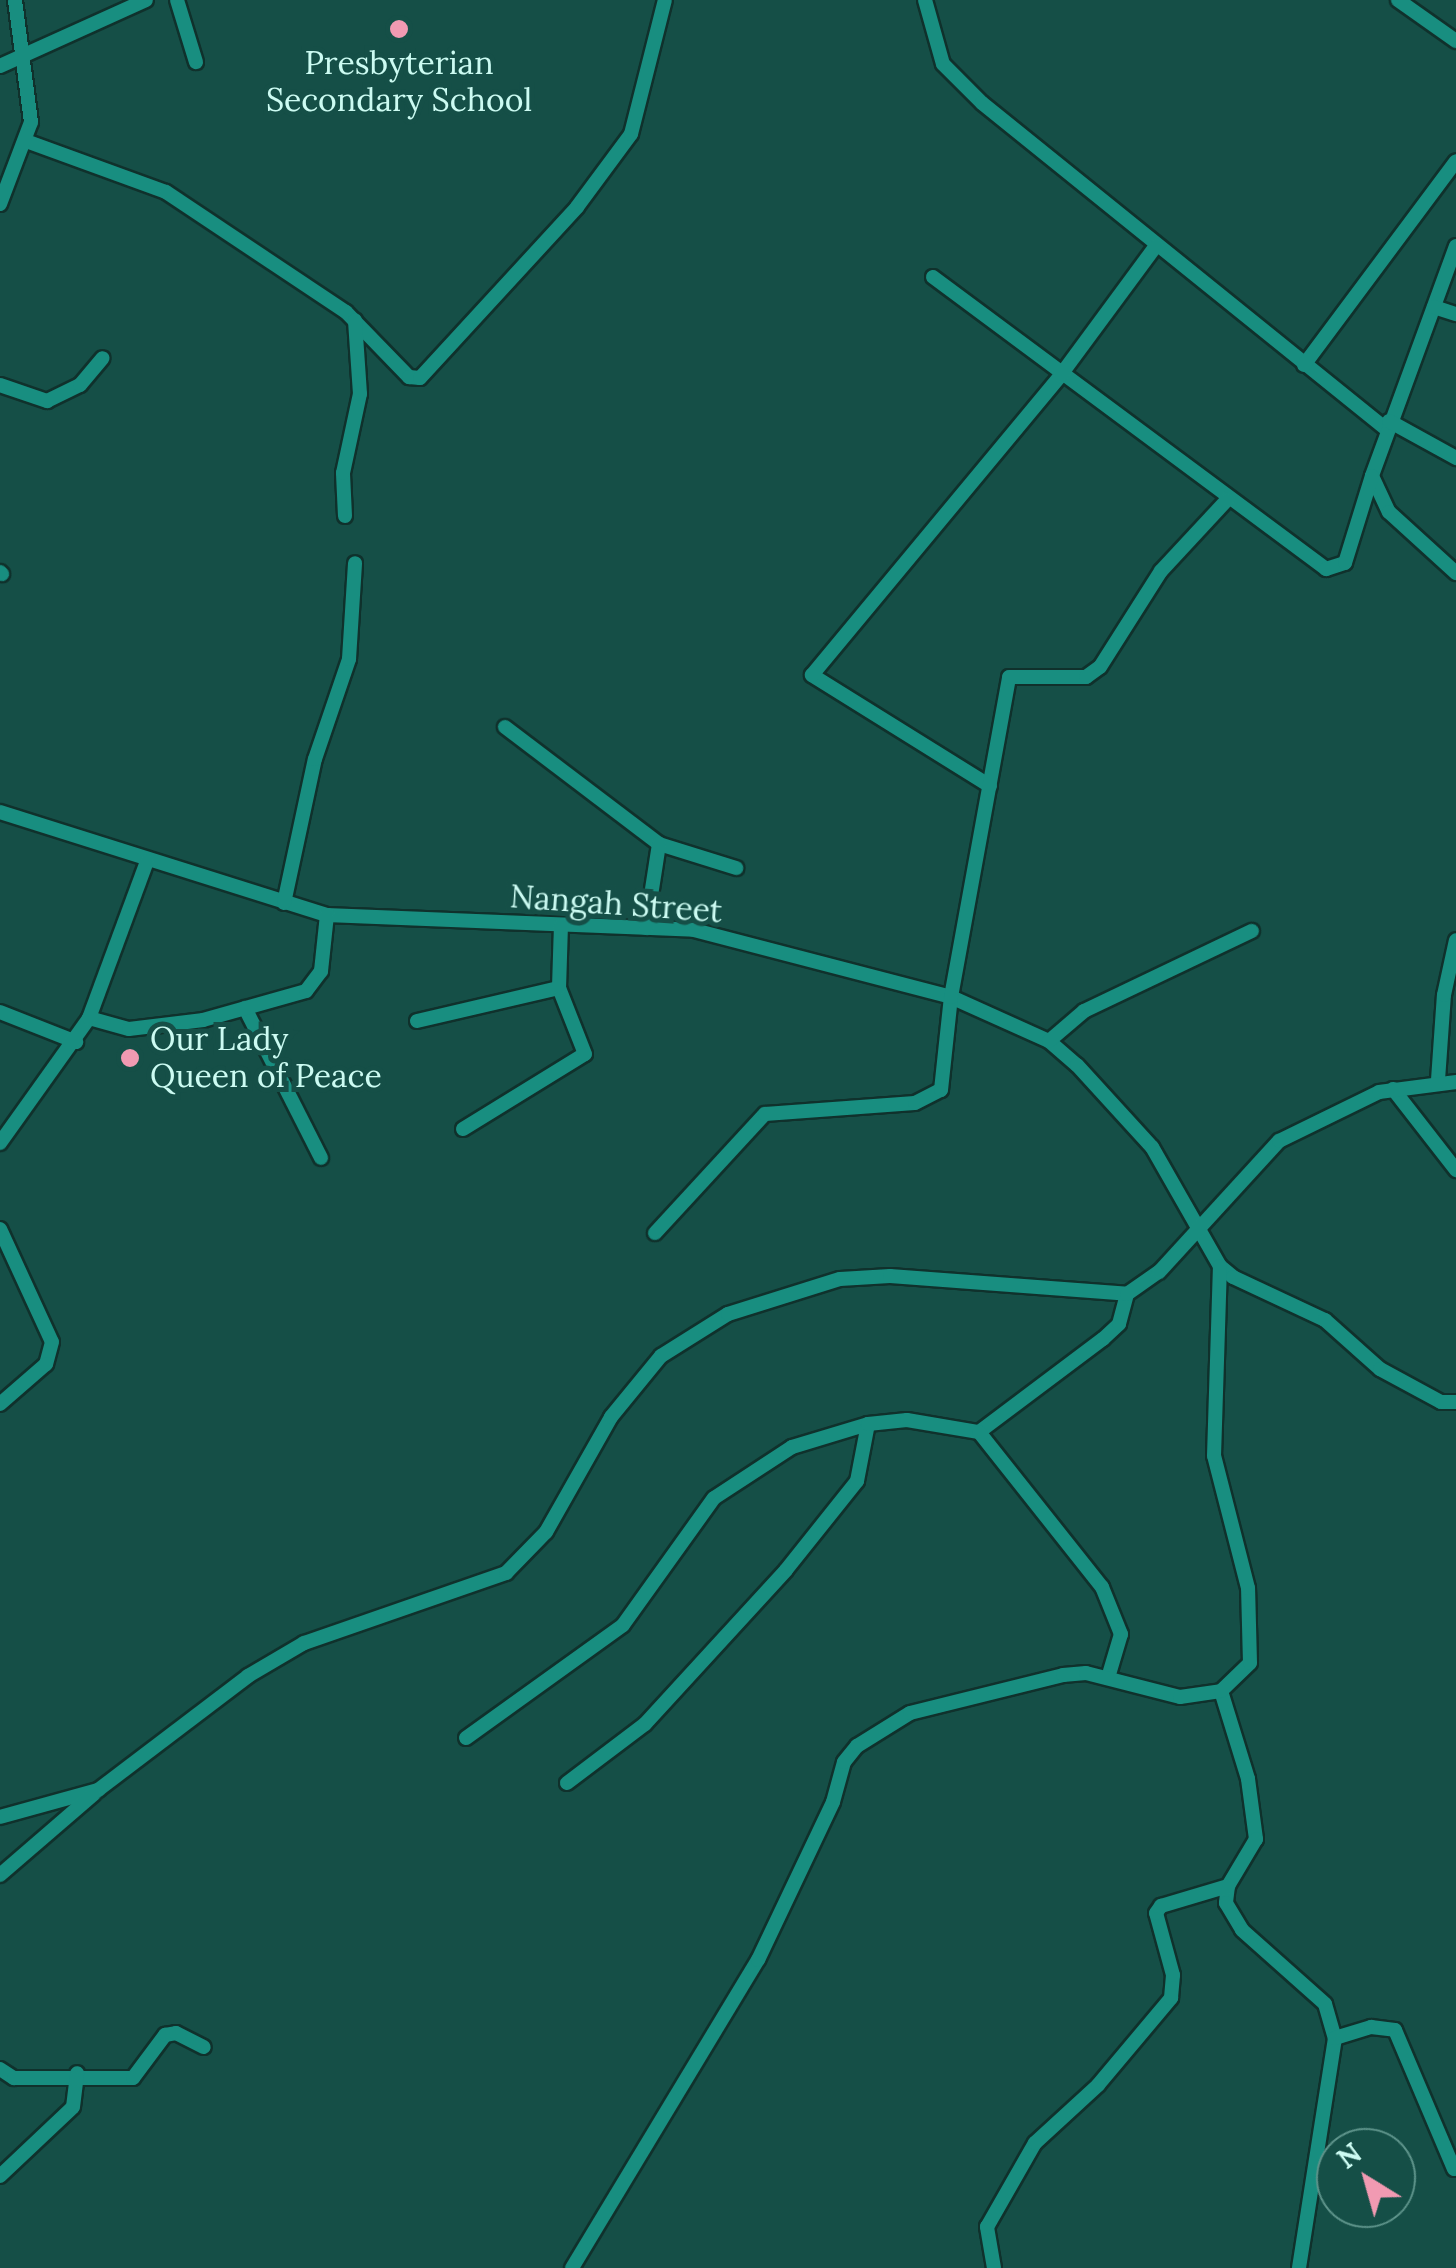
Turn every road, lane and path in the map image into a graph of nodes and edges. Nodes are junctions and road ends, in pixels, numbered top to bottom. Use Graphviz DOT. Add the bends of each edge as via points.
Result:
graph roads {
  1 [pos="16,0"];
  2 [pos="146,0"];
  3 [pos="177,0"];
  4 [pos="665,0"];
  5 [pos="925,0"];
  6 [pos="1398,0"];
  7 [pos="1456,41"];
  8 [pos="25,50"];
  9 [pos="196,62"];
  10 [pos="0,66"];
  11 [pos="26,141"];
  12 [pos="1456,161"];
  13 [pos="0,204"];
  14 [pos="1156,246"];
  15 [pos="1456,246"];
  16 [pos="933,277"];
  17 [pos="1434,307"];
  18 [pos="1456,314"];
  19 [pos="354,320"];
  20 [pos="103,358"];
  21 [pos="1304,365"];
  22 [pos="1060,376"];
  23 [pos="0,385"];
  24 [pos="1388,425"];
  25 [pos="1456,458"];
  26 [pos="1372,476"];
  27 [pos="1227,500"];
  28 [pos="344,516"];
  29 [pos="356,563"];
  30 [pos="1456,573"];
  31 [pos="505,727"];
  32 [pos="990,786"];
  33 [pos="0,812"];
  34 [pos="658,844"];
  35 [pos="147,862"];
  36 [pos="736,868"];
  37 [pos="284,904"];
  38 [pos="327,915"];
  39 [pos="561,925"];
  40 [pos="646,928"];
  41 [pos="1252,931"];
  42 [pos="1456,940"];
  43 [pos="559,988"];
  44 [pos="951,997"];
  45 [pos="245,1008"];
  46 [pos="0,1012"];
  47 [pos="89,1018"];
  48 [pos="417,1021"];
  49 [pos="1050,1040"];
  50 [pos="76,1042"];
  51 [pos="1438,1080"];
  52 [pos="1456,1082"];
  53 [pos="1393,1089"];
  54 [pos="463,1129"];
  55 [pos="0,1143"];
  56 [pos="321,1158"];
  57 [pos="1456,1170"];
  58 [pos="1196,1225"];
  59 [pos="0,1229"];
  60 [pos="655,1232"];
  61 [pos="1220,1266"];
  62 [pos="1128,1294"];
  63 [pos="1456,1402"];
  64 [pos="0,1404"];
  65 [pos="868,1424"];
  66 [pos="980,1432"];
  67 [pos="1108,1678"];
  68 [pos="1221,1691"];
  69 [pos="466,1738"];
  70 [pos="567,1783"];
  71 [pos="98,1790"];
  72 [pos="52,1805"];
  73 [pos="0,1817"];
  74 [pos="61,1825"];
  75 [pos="0,1874"];
  76 [pos="1228,1886"];
  77 [pos="1336,2038"];
  78 [pos="204,2047"];
  79 [pos="0,2069"];
  80 [pos="77,2074"];
  81 [pos="1454,2169"];
  82 [pos="0,2176"];
  83 [pos="572,2268"];
  84 [pos="994,2268"];
  85 [pos="1299,2268"];
  1 -- 8 [label="street"];
  2 -- 8 [label="street"];
  3 -- 9 [label="street"];
  4 -- 19 [label="street" via="632,134 433,368 409,376"];
  5 -- 14 [label="street" via="943,64 1041,156"];
  6 -- 7 [label="street"];
  8 -- 10 [label="street"];
  8 -- 11 [label="street" via="31,86"];
  11 -- 13 [label="street"];
  11 -- 19 [label="street" via="166,192"];
  12 -- 21 [label="street"];
  14 -- 21 [label="street"];
  14 -- 22 [label="street"];
  15 -- 17 [label="street"];
  16 -- 22 [label="street"];
  17 -- 18 [label="street"];
  17 -- 24 [label="street"];
  19 -- 28 [label="street" via="360,394 343,473"];
  20 -- 23 [label="street" via="80,385 47,401"];
  21 -- 24 [label="street"];
  22 -- 27 [label="street"];
  22 -- 32 [label="street" via="812,675"];
  24 -- 25 [label="street"];
  24 -- 26 [label="street"];
  26 -- 27 [label="street" via="1337,569 1326,569"];
  26 -- 30 [label="street" via="1388,512"];
  27 -- 32 [label="street" via="1162,570 1100,667 1086,677 1008,677"];
  29 -- 37 [label="street" via="349,659 315,759"];
  31 -- 34 [label="street"];
  32 -- 44 [label="street"];
  33 -- 35 [label="street, Nangah Street"];
  34 -- 36 [label="street"];
  34 -- 40 [label="street"];
  35 -- 37 [label="street, Nangah Street"];
  35 -- 47 [label="street"];
  37 -- 38 [label="street, Nangah Street"];
  38 -- 39 [label="street, Nangah Street"];
  38 -- 45 [label="street" via="316,982"];
  39 -- 40 [label="street, Nangah Street"];
  39 -- 43 [label="street"];
  40 -- 44 [label="street, Nangah Street" via="710,934"];
  41 -- 49 [label="street" via="1084,1011"];
  42 -- 51 [label="street" via="1444,994"];
  43 -- 48 [label="street"];
  43 -- 54 [label="street" via="584,1054"];
  44 -- 49 [label="street, Nangah Street"];
  44 -- 60 [label="street" via="941,1090 930,1099 765,1114"];
  45 -- 47 [label="street" via="129,1029"];
  45 -- 56 [label="street"];
  46 -- 50 [label="street"];
  47 -- 50 [label="street"];
  49 -- 58 [label="street, Nangah Street" via="1152,1147"];
  50 -- 55 [label="street"];
  51 -- 52 [label="street"];
  51 -- 53 [label="street"];
  53 -- 57 [label="street"];
  53 -- 58 [label="street" via="1346,1104 1279,1141"];
  58 -- 61 [label="street, Nangah Street"];
  58 -- 62 [label="street" via="1159,1272"];
  59 -- 64 [label="street" via="52,1342 46,1364"];
  61 -- 63 [label="street" via="1325,1320 1380,1369 1441,1402"];
  61 -- 68 [label="street" via="1214,1456 1254,1622 1250,1663"];
  62 -- 66 [label="street" via="1119,1324 1103,1339"];
  62 -- 71 [label="street" via="890,1276 840,1279 728,1314 661,1356 611,1417 546,1532 506,1573 304,1643 234,1686"];
  65 -- 66 [label="street" via="907,1420"];
  65 -- 69 [label="street" via="792,1447 714,1498 622,1625"];
  65 -- 70 [label="street" via="856,1481 786,1570 646,1724"];
  66 -- 67 [label="street" via="1102,1588 1122,1634"];
  67 -- 68 [label="street" via="1180,1697"];
  67 -- 83 [label="street" via="1062,1675 910,1713 857,1746 844,1762 833,1802 758,1960"];
  68 -- 76 [label="street" via="1248,1779 1256,1839"];
  71 -- 72 [label="street"];
  71 -- 74 [label="street"];
  72 -- 73 [label="street"];
  72 -- 74 [label="street"];
  74 -- 75 [label="street"];
  76 -- 77 [label="street" via="1232,1918 1325,2004"];
  76 -- 84 [label="street" via="1161,1906 1156,1914 1173,1975 1171,1998 1098,2086 1035,2144 987,2227"];
  77 -- 81 [label="street" via="1371,2027 1394,2030"];
  77 -- 85 [label="street"];
  78 -- 80 [label="street" via="176,2033 155,2045 133,2078"];
  79 -- 80 [label="street" via="14,2078"];
  80 -- 82 [label="street" via="73,2108"];
}
